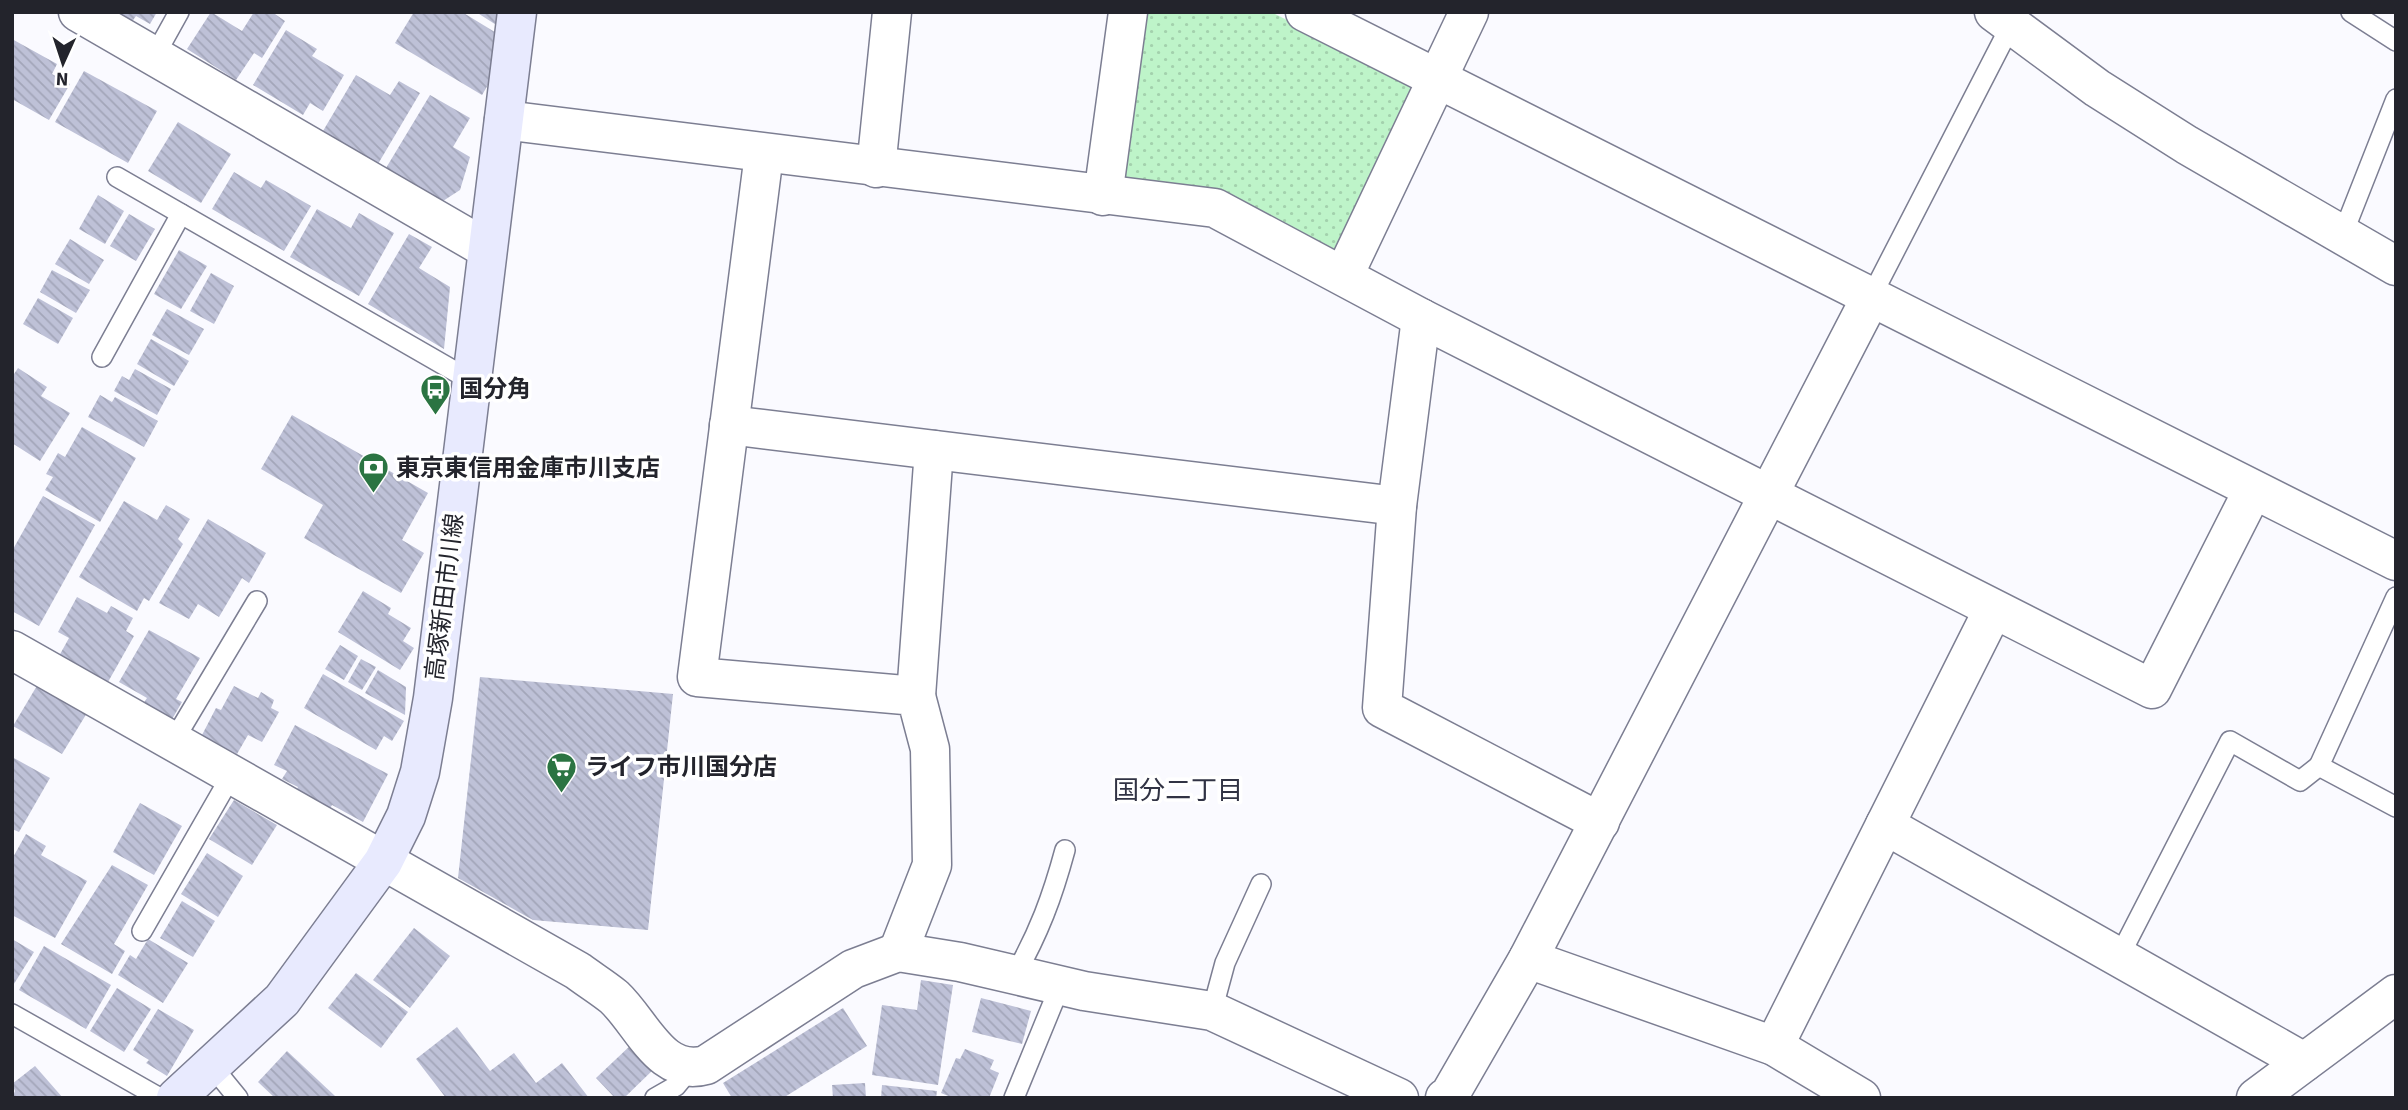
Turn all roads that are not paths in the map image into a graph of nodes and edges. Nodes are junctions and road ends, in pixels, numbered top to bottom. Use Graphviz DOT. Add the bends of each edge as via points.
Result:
graph roads {
  1 [pos="78,12"];
  2 [pos="179,12"];
  3 [pos="517,12"];
  4 [pos="892,12"];
  5 [pos="1128,12"];
  6 [pos="1305,12"];
  7 [pos="1469,12"];
  8 [pos="2351,12"];
  9 [pos="2003,19"];
  10 [pos="2396,41"];
  11 [pos="154,57"];
  12 [pos="1437,78"];
  13 [pos="2396,99"];
  14 [pos="504,120"];
  15 [pos="764,154"];
  16 [pos="876,168"];
  17 [pos="117,177"];
  18 [pos="1103,195"];
  19 [pos="181,214"];
  20 [pos="2342,236"];
  21 [pos="487,249"];
  22 [pos="2396,266"];
  23 [pos="1344,275"];
  24 [pos="1871,297"];
  25 [pos="1421,318"];
  26 [pos="102,357"];
  27 [pos="470,380"];
  28 [pos="729,425"];
  29 [pos="934,450"];
  30 [pos="2253,489"];
  31 [pos="1770,494"];
  32 [pos="1397,506"];
  33 [pos="2396,561"];
  34 [pos="2396,597"];
  35 [pos="257,601"];
  36 [pos="1993,610"];
  37 [pos="12,650"];
  38 [pos="916,696"];
  39 [pos="174,740"];
  40 [pos="2319,766"];
  41 [pos="231,776"];
  42 [pos="2396,807"];
  43 [pos="1600,822"];
  44 [pos="1885,825"];
  45 [pos="1065,850"];
  46 [pos="383,862"];
  47 [pos="1261,884"];
  48 [pos="142,931"];
  49 [pos="898,952"];
  50 [pos="2119,957"];
  51 [pos="1528,959"];
  52 [pos="1014,975"];
  53 [pos="1060,986"];
  54 [pos="2396,994"];
  55 [pos="1212,1012"];
  56 [pos="12,1014"];
  57 [pos="1774,1046"];
  58 [pos="2304,1062"];
  59 [pos="211,1065"];
  60 [pos="690,1069"];
  61 [pos="160,1098"];
  62 [pos="176,1098"];
  63 [pos="238,1098"];
  64 [pos="654,1098"];
  65 [pos="1014,1098"];
  66 [pos="1399,1098"];
  67 [pos="1445,1098"];
  68 [pos="1861,1098"];
  69 [pos="2256,1098"];
  1 -- 11 [label="street"];
  2 -- 11 [label="lane"];
  3 -- 14 [label="main road, 高塚新田市川線"];
  4 -- 16 [label="street"];
  5 -- 18 [label="street"];
  6 -- 12 [label="street"];
  7 -- 12 [label="street"];
  8 -- 10 [label="lane"];
  9 -- 20 [label="street" via="2097,88"];
  9 -- 24 [label="lane"];
  11 -- 21 [label="street"];
  12 -- 23 [label="street"];
  12 -- 24 [label="street"];
  13 -- 20 [label="lane"];
  14 -- 15 [label="street"];
  14 -- 21 [label="main road, 高塚新田市川線"];
  15 -- 16 [label="street"];
  15 -- 28 [label="street"];
  16 -- 18 [label="street"];
  17 -- 19 [label="lane"];
  18 -- 23 [label="street" via="1215,208"];
  19 -- 26 [label="lane"];
  19 -- 27 [label="lane"];
  20 -- 22 [label="street"];
  21 -- 27 [label="main road, 高塚新田市川線"];
  23 -- 25 [label="street"];
  24 -- 30 [label="street"];
  24 -- 31 [label="street"];
  25 -- 31 [label="street"];
  25 -- 32 [label="street"];
  27 -- 46 [label="main road, 高塚新田市川線" via="433,698 420,772 406,816"];
  28 -- 29 [label="street"];
  28 -- 38 [label="street" via="696,677"];
  29 -- 32 [label="street"];
  29 -- 38 [label="street"];
  30 -- 33 [label="street"];
  30 -- 36 [label="street" via="2152,689"];
  31 -- 36 [label="street"];
  31 -- 43 [label="street"];
  32 -- 43 [label="street" via="1382,708"];
  34 -- 40 [label="lane"];
  35 -- 39 [label="lane"];
  36 -- 44 [label="street"];
  37 -- 39 [label="street"];
  38 -- 49 [label="street" via="930,749 932,865"];
  39 -- 41 [label="street"];
  40 -- 42 [label="lane"];
  40 -- 50 [label="lane" via="2300,781 2230,741"];
  41 -- 46 [label="street"];
  41 -- 48 [label="lane"];
  43 -- 51 [label="street"];
  44 -- 50 [label="street"];
  44 -- 57 [label="street"];
  45 -- 52 [label="lane" via="1040,931"];
  46 -- 59 [label="main road, 高塚新田市川線" via="282,1000"];
  46 -- 60 [label="street" via="578,971 614,998 668,1061"];
  47 -- 55 [label="lane" via="1225,963"];
  49 -- 52 [label="street"];
  49 -- 60 [label="street" via="853,969 706,1065"];
  50 -- 58 [label="street"];
  51 -- 57 [label="street"];
  51 -- 67 [label="street"];
  52 -- 53 [label="street"];
  53 -- 55 [label="street"];
  53 -- 65 [label="lane"];
  54 -- 58 [label="street"];
  55 -- 66 [label="street"];
  56 -- 61 [label="lane"];
  57 -- 68 [label="street"];
  58 -- 69 [label="street"];
  59 -- 62 [label="main road, 高塚新田市川線"];
  59 -- 63 [label="lane"];
  60 -- 64 [label="lane" via="676,1087"];
}
